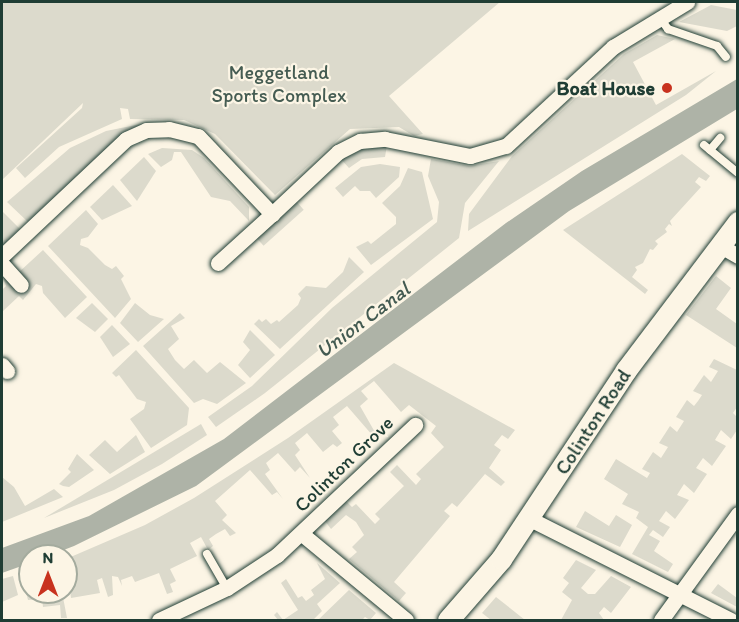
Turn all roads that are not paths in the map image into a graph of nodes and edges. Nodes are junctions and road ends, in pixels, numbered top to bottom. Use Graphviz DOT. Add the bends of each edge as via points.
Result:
graph roads {
  1 [pos="687,2"];
  2 [pos="660,17"];
  3 [pos="726,57"];
  4 [pos="720,138"];
  5 [pos="738,173"];
  6 [pos="272,214"];
  7 [pos="738,222"];
  8 [pos="719,245"];
  9 [pos="2,256"];
  10 [pos="738,256"];
  11 [pos="218,263"];
  12 [pos="2,264"];
  13 [pos="21,285"];
  14 [pos="415,425"];
  15 [pos="738,514"];
  16 [pos="530,519"];
  17 [pos="302,534"];
  18 [pos="207,554"];
  19 [pos="227,588"];
  20 [pos="682,595"];
  21 [pos="159,621"];
  22 [pos="406,621"];
  23 [pos="448,621"];
  24 [pos="661,621"];
  25 [pos="731,621"];
  1 -- 2 [label="street"];
  2 -- 3 [label="lane" via="668,29 717,46"];
  2 -- 6 [label="street" via="613,47 506,146 470,156 385,139 360,141 338,152"];
  4 -- 5 [label="lane" via="707,147"];
  6 -- 9 [label="street" via="198,136 169,129 146,130 126,139"];
  6 -- 11 [label="street"];
  7 -- 8 [label="street, Colinton Road"];
  8 -- 10 [label="street"];
  8 -- 16 [label="street, Colinton Road" via="626,370"];
  12 -- 13 [label="street"];
  14 -- 17 [label="street, Colinton Grove"];
  15 -- 20 [label="street"];
  16 -- 20 [label="street"];
  16 -- 23 [label="street, Colinton Road"];
  17 -- 19 [label="street, Colinton Grove"];
  17 -- 22 [label="street, Colinton Grove"];
  18 -- 19 [label="lane"];
  19 -- 21 [label="street, Colinton Grove"];
  20 -- 24 [label="street"];
  20 -- 25 [label="street"];
}
